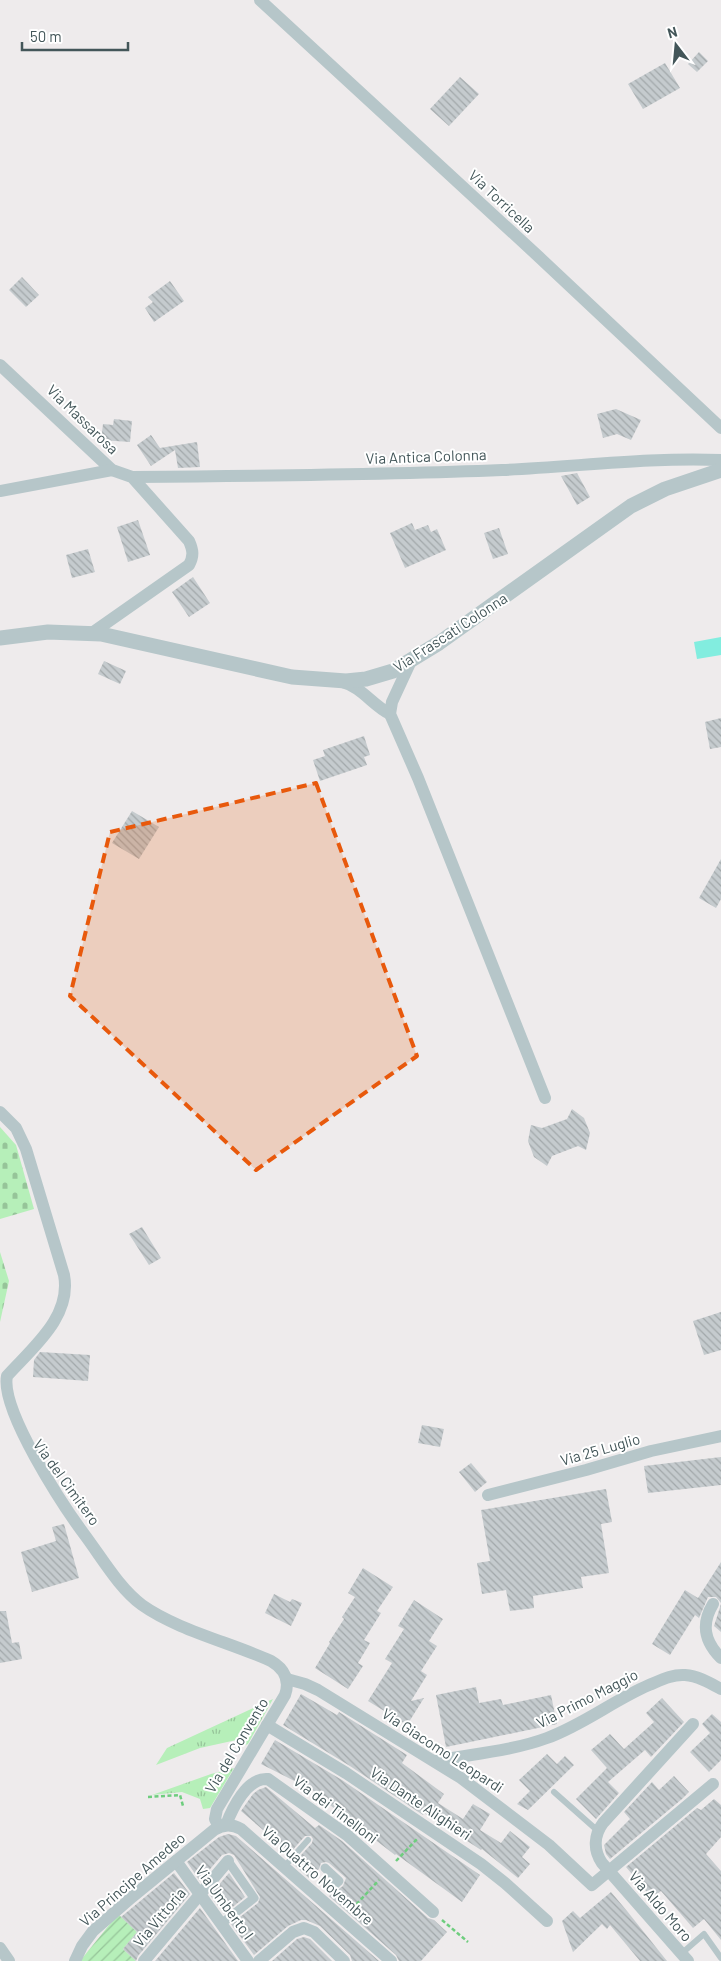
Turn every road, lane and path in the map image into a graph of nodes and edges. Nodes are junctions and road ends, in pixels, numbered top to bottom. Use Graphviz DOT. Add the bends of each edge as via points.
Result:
graph roads {
  1 [pos="260,0"];
  2 [pos="0,365"];
  3 [pos="721,428"];
  4 [pos="721,460"];
  5 [pos="112,470"];
  6 [pos="721,470"];
  7 [pos="132,477"];
  8 [pos="0,491"];
  9 [pos="92,633"];
  10 [pos="0,638"];
  11 [pos="411,661"];
  12 [pos="337,680"];
  13 [pos="390,714"];
  14 [pos="545,1098"];
  15 [pos="0,1112"];
  16 [pos="721,1436"];
  17 [pos="488,1495"];
  18 [pos="713,1604"];
  19 [pos="721,1658"];
  20 [pos="287,1679"];
  21 [pos="721,1689"];
  22 [pos="693,1724"];
  23 [pos="266,1726"];
  24 [pos="435,1761"];
  25 [pos="713,1784"];
  26 [pos="554,1792"];
  27 [pos="148,1797"];
  28 [pos="183,1806"];
  29 [pos="222,1826"];
  30 [pos="598,1831"];
  31 [pos="308,1840"];
  32 [pos="176,1861"];
  33 [pos="228,1861"];
  34 [pos="284,1867"];
  35 [pos="325,1868"];
  36 [pos="609,1872"];
  37 [pos="331,1888"];
  38 [pos="200,1894"];
  39 [pos="433,1912"];
  40 [pos="547,1921"];
  41 [pos="221,1924"];
  42 [pos="468,1942"];
  43 [pos="0,1948"];
  44 [pos="685,1957"];
  45 [pos="721,1958"];
  46 [pos="9,1961"];
  47 [pos="75,1961"];
  48 [pos="144,1961"];
  49 [pos="248,1961"];
  50 [pos="259,1961"];
  51 [pos="344,1961"];
  52 [pos="391,1961"];
  1 -- 3 [label="street, Via Torricella"];
  2 -- 5 [label="street, Via Massarosa"];
  4 -- 7 [label="street, Via Antica Colonna" via="654,460 366,474"];
  5 -- 7 [label="street, Via Massarosa"];
  5 -- 8 [label="street"];
  6 -- 11 [label="street, Via Frascati Colonna" via="665,489 625,509"];
  7 -- 9 [label="street, Via Massarosa" via="188,541 193,557 180,572"];
  9 -- 10 [label="street, Via Frascati Colonna" via="48,632"];
  9 -- 12 [label="street, Via Frascati Colonna" via="267,672"];
  11 -- 12 [label="street, Via Frascati Colonna" via="376,676"];
  11 -- 13 [label="street" via="392,702"];
  12 -- 13 [label="street" via="356,688"];
  13 -- 14 [label="street"];
  15 -- 20 [label="street, Via del Cimitero" via="11,1122 26,1148 66,1286 64,1301 54,1321 2,1386 3,1400 20,1445 115,1575 138,1601 165,1619 271,1662"];
  16 -- 17 [label="street, Via 25 Luglio"];
  18 -- 19 [label="street" via="705,1626 710,1644"];
  20 -- 23 [label="street, Via del Convento" via="285,1695"];
  20 -- 24 [label="street, Via Giacomo Leopardi" via="318,1690"];
  21 -- 24 [label="street, Via Primo Maggio" via="696,1677 675,1676 634,1692 547,1738"];
  22 -- 30 [label="street"];
  23 -- 29 [label="street, Via del Convento" via="217,1809 215,1818"];
  23 -- 40 [label="street, Via Dante Alighieri" via="346,1773 481,1864"];
  24 -- 36 [label="street, Via Giacomo Leopardi" via="530,1829 592,1885"];
  25 -- 36 [label="street"];
  26 -- 30 [label="lane"];
  27 -- 28 [label="path" via="180,1795"];
  29 -- 32 [label="street, Via Principe Amedeo"];
  29 -- 34 [label="street, Via Quattro Novembre" via="235,1826 242,1830"];
  29 -- 39 [label="street, Via dei Tinelloni" via="250,1785 260,1779 268,1779 347,1835"];
  30 -- 36 [label="street, Via Aldo Moro" via="596,1853"];
  31 -- 34 [label="lane"];
  32 -- 38 [label="street, Via Umberto I"];
  32 -- 47 [label="street, Via Principe Amedeo" via="93,1931"];
  33 -- 38 [label="street, Via Vittoria"];
  33 -- 41 [label="street" via="254,1898"];
  34 -- 52 [label="street, Via Quattro Novembre"];
  35 -- 37 [label="street" via="339,1881"];
  36 -- 44 [label="street, Via Aldo Moro"];
  38 -- 41 [label="street, Via Umberto I"];
  38 -- 48 [label="street, Via Vittoria"];
  39 -- 42 [label="path"];
  41 -- 49 [label="street, Via Umberto I"];
  43 -- 46 [label="street"];
  44 -- 45 [label="lane" via="704,1934"];
  50 -- 51 [label="street" via="293,1932 304,1928 314,1932"];
}
